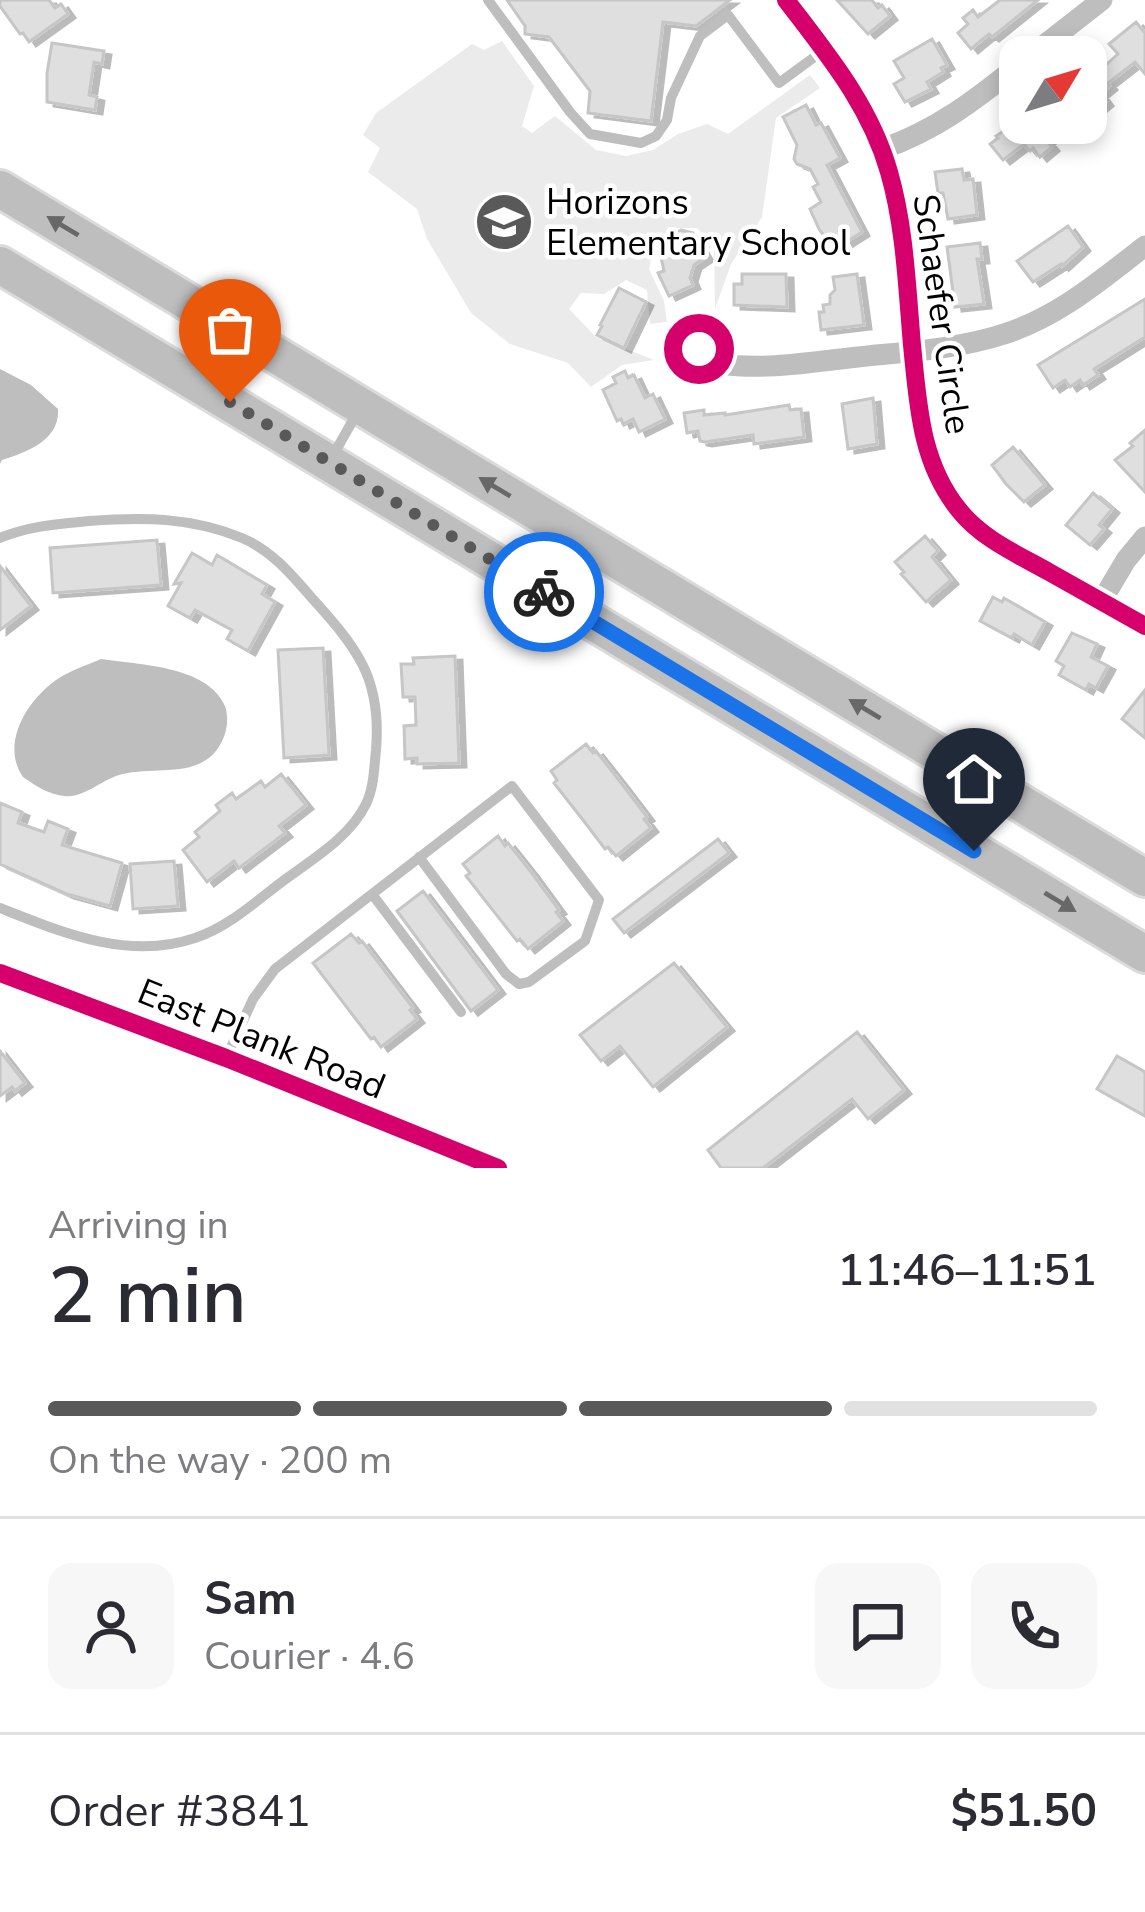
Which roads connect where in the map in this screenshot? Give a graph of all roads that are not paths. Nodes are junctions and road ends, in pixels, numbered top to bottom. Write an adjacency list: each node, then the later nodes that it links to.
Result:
1 (488, 0): 5 (lane)
2 (786, 0): 5 (street, Schaefer Circle)
3 (1102, 0): 4 (street)
4 (1056, 36)
5 (824, 50): 7 (street, Schaefer Circle)
6 (999, 80): 7 (street)
7 (882, 149): 11 (street, Schaefer Circle)
8 (0, 189): 13 (highway, one-way to 8)
9 (1145, 246): 11 (street)
10 (0, 265): 14 (highway)
11 (913, 351): 12 (street); 17 (street, Schaefer Circle)
12 (720, 364)
13 (361, 406): 14 (lane); 20 (highway, one-way to 13)
14 (329, 462): 23 (highway, one-way to 23)
15 (1145, 537): 17 (street)
16 (0, 538): 22 (lane)
17 (1101, 602): 18 (street, Schaefer Circle)
18 (1145, 626)
19 (419, 857): 19 (lane); 21 (lane)
20 (1145, 878)
21 (372, 894): 25 (lane); 26 (lane)
22 (0, 908)
23 (1145, 954)
24 (0, 973): 26 (street, East Plank Road)
25 (461, 1012)
26 (226, 1058): 27 (street, East Plank Road)
27 (498, 1168)

